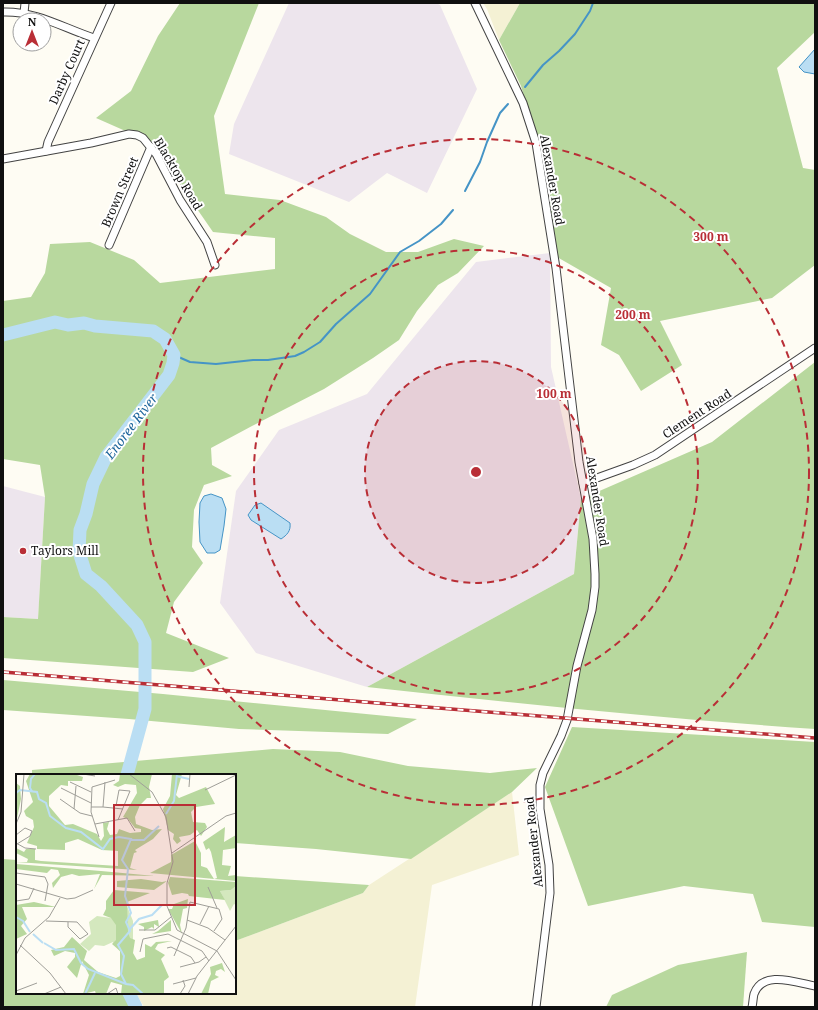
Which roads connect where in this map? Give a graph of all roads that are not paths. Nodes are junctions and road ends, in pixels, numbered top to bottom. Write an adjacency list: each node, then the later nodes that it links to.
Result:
1 (111, 3): 4 (street, Darby Court)
2 (475, 3): 11 (street, Alexander Road)
3 (52, 22): 4 (street)
4 (94, 38): 6 (street, Darby Court)
5 (151, 147): 6 (street, Blacktop Road); 8 (street, Brown Street); 9 (street, Blacktop Road)
6 (46, 151): 7 (street, Blacktop Road)
7 (3, 158)
8 (109, 245)
9 (215, 265)
10 (815, 348): 11 (street, Clement Road)
11 (583, 484): 13 (street, Alexander Road)
12 (815, 986): 14 (street)
13 (536, 1007)
14 (752, 1007)

